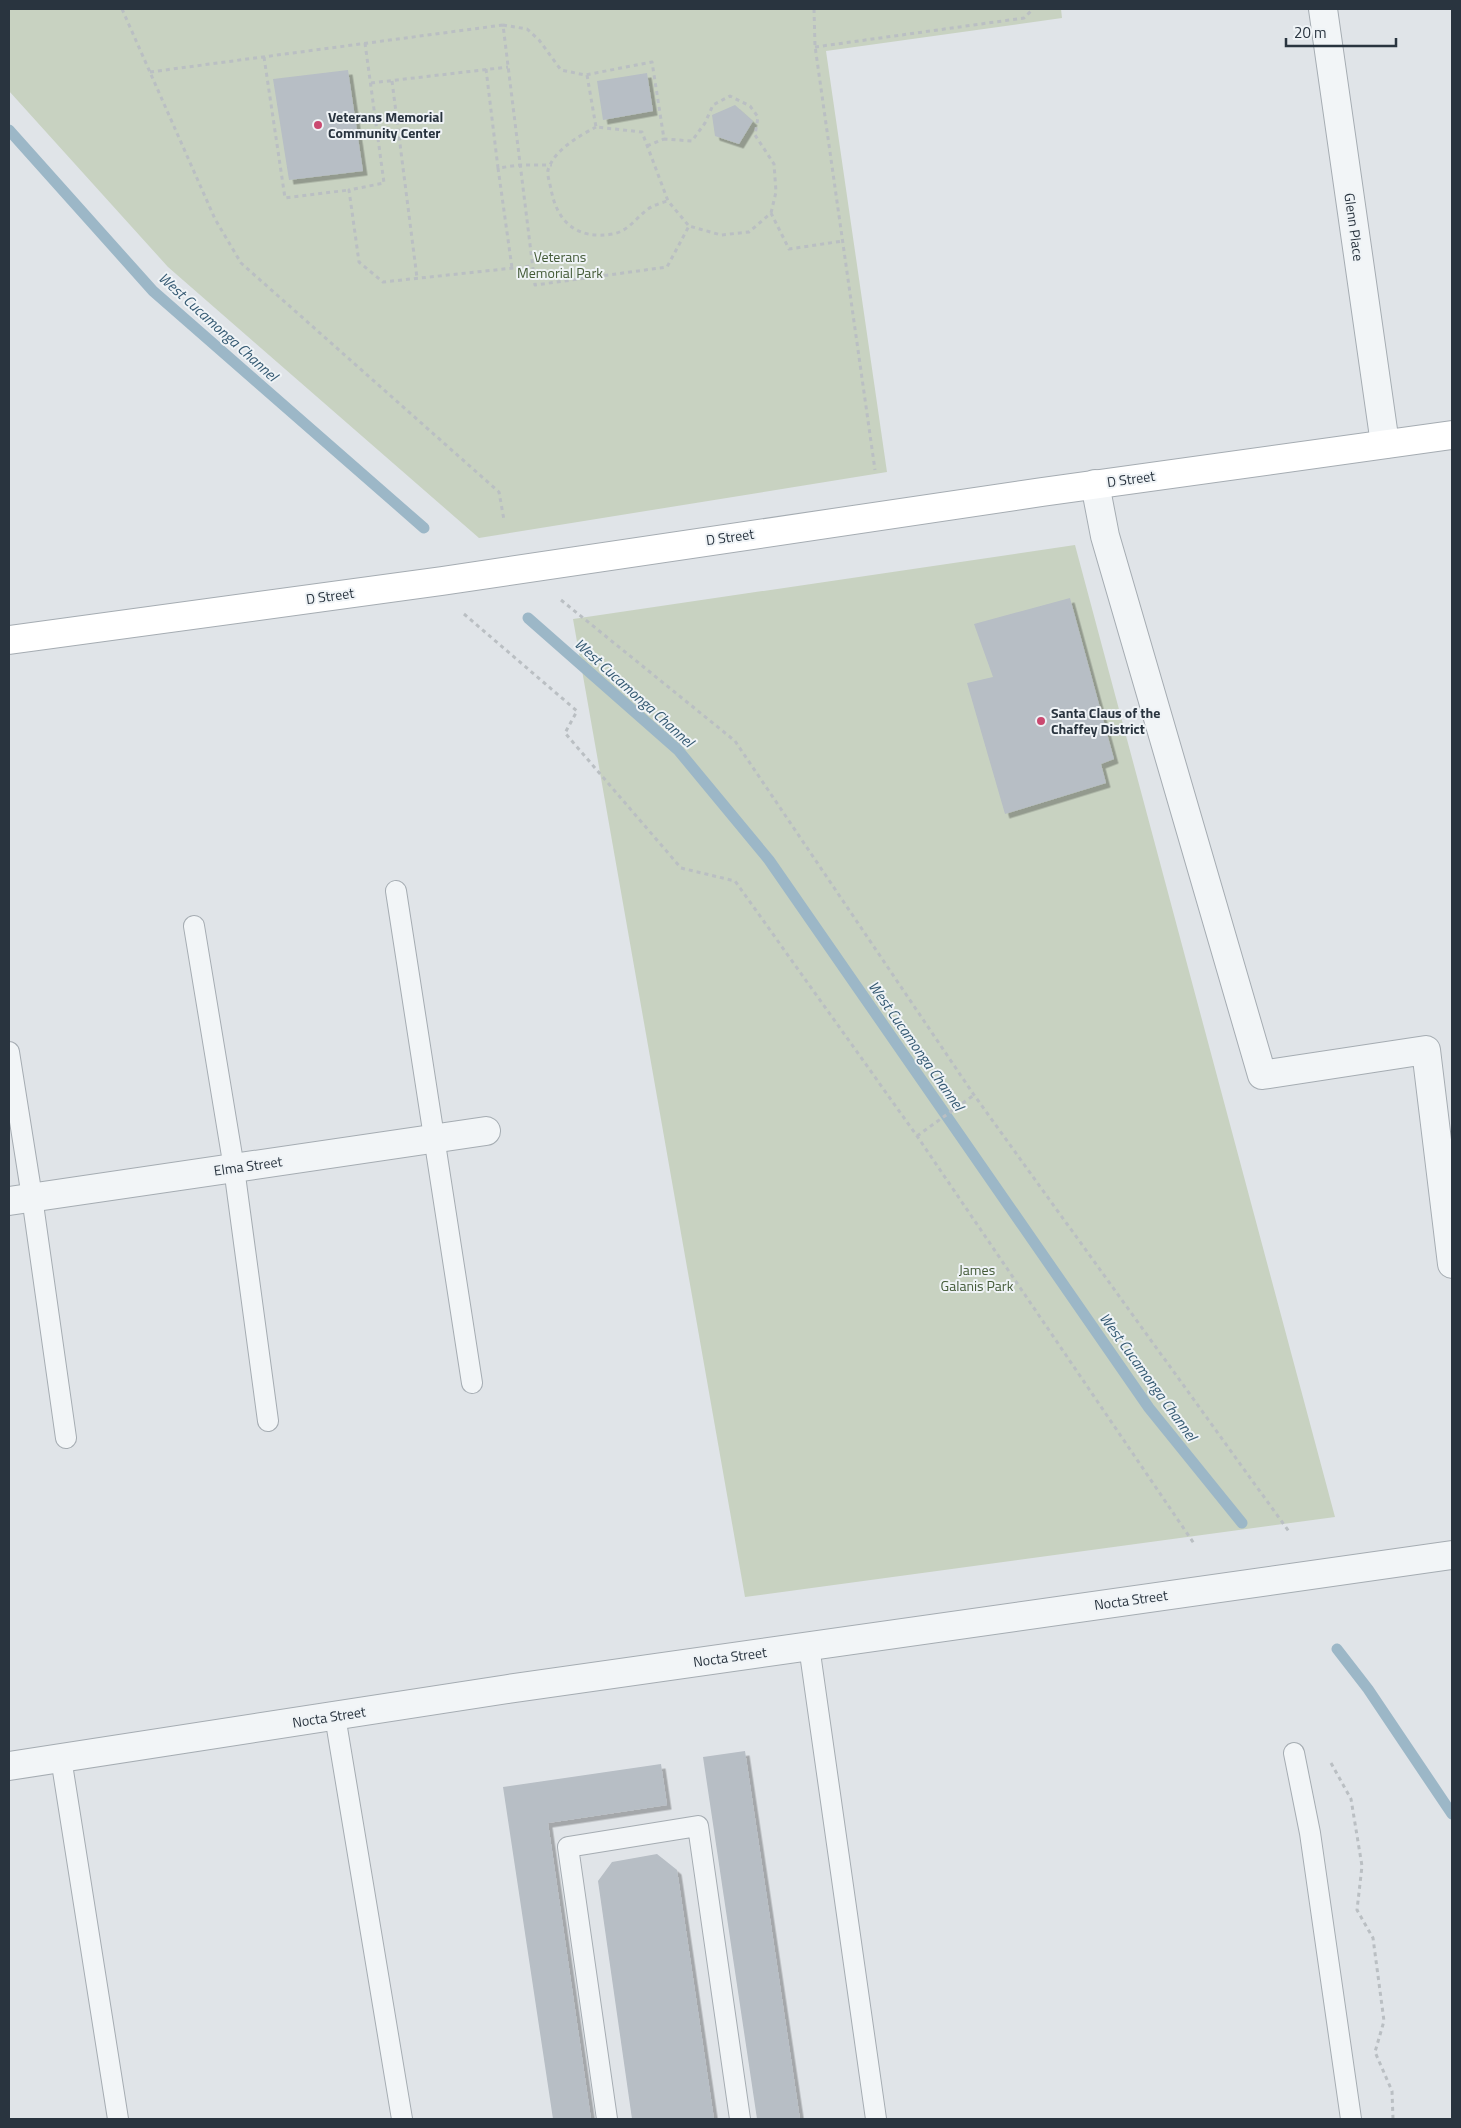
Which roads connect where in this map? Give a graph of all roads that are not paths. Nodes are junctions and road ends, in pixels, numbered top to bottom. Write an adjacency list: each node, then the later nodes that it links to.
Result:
1 (1323, 9): 3 (street, Glenn Place)
2 (1452, 435): 3 (street, D Street)
3 (1385, 444): 4 (street, D Street)
4 (1095, 484): 5 (street, D Street); 13 (street)
5 (9, 640)
6 (396, 891): 10 (lane)
7 (194, 926): 11 (lane)
8 (9, 1052): 12 (lane)
9 (486, 1131): 10 (street, Elma Street)
10 (434, 1138): 11 (street, Elma Street); 14 (lane)
11 (234, 1168): 12 (street, Elma Street); 15 (lane)
12 (20, 1199): 16 (lane)
13 (1452, 1264)
14 (472, 1383)
15 (268, 1421)
16 (66, 1438)
17 (1452, 1555): 18 (street, Nocta Street)
18 (809, 1646): 19 (street, Nocta Street); 27 (lane)
19 (335, 1716): 21 (street, Nocta Street); 24 (lane)
20 (1294, 1753): 28 (lane)
21 (61, 1758): 22 (street, Nocta Street); 23 (lane)
22 (9, 1761)
23 (118, 2119)
24 (402, 2119)
25 (607, 2119): 26 (lane)
26 (740, 2119)
27 (876, 2119)
28 (1351, 2119)

